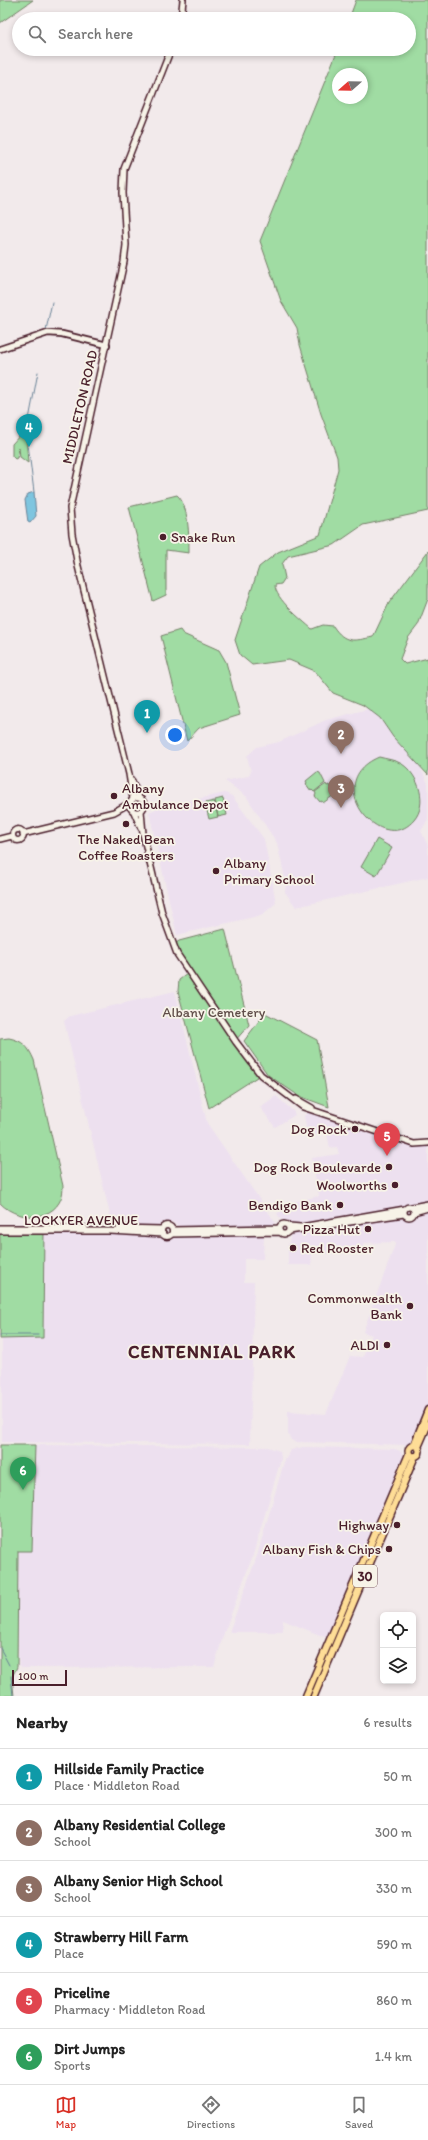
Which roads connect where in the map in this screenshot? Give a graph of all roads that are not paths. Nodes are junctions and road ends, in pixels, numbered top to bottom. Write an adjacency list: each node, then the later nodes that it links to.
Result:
1 (183, 0): 2 (main road)
2 (182, 12)
3 (168, 56): 4 (main road, MIDDLETON ROAD)
4 (107, 345): 5 (street); 6 (main road, MIDDLETON ROAD)
5 (0, 349)
6 (129, 774): 7 (main road, MIDDLETON ROAD); 8 (main road, MIDDLETON ROAD)
7 (139, 798): 8 (main road); 10 (main road, MIDDLETON ROAD)
8 (131, 801): 9 (main road, MIDDLETON ROAD); 11 (main road)
9 (133, 811): 10 (main road); 11 (main road); 12 (main road)
10 (141, 811): 12 (main road)
11 (114, 812): 13 (main road)
12 (143, 834): 14 (main road)
13 (0, 839)
14 (428, 1143)
15 (428, 1204): 17 (main road)
16 (428, 1208): 17 (main road)
17 (413, 1210): 18 (main road); 18 (main road)
18 (405, 1211): 20 (main road)
19 (0, 1228): 23 (main road, LOCKYER AVENUE)
20 (289, 1229): 21 (main road); 21 (main road)
21 (280, 1230): 24 (main road)
22 (0, 1231): 23 (main road, LOCKYER AVENUE)
23 (162, 1232): 24 (main road); 24 (main road)
24 (172, 1232)
25 (428, 1410): 27 (highway, 30)
26 (428, 1424): 27 (highway, 30)
27 (416, 1446): 28 (highway, 30); 28 (highway, 30)
28 (412, 1455): 29 (highway, 30)
29 (396, 1493): 30 (highway, 30); 31 (highway, 30)
30 (306, 1696)
31 (314, 1696)

